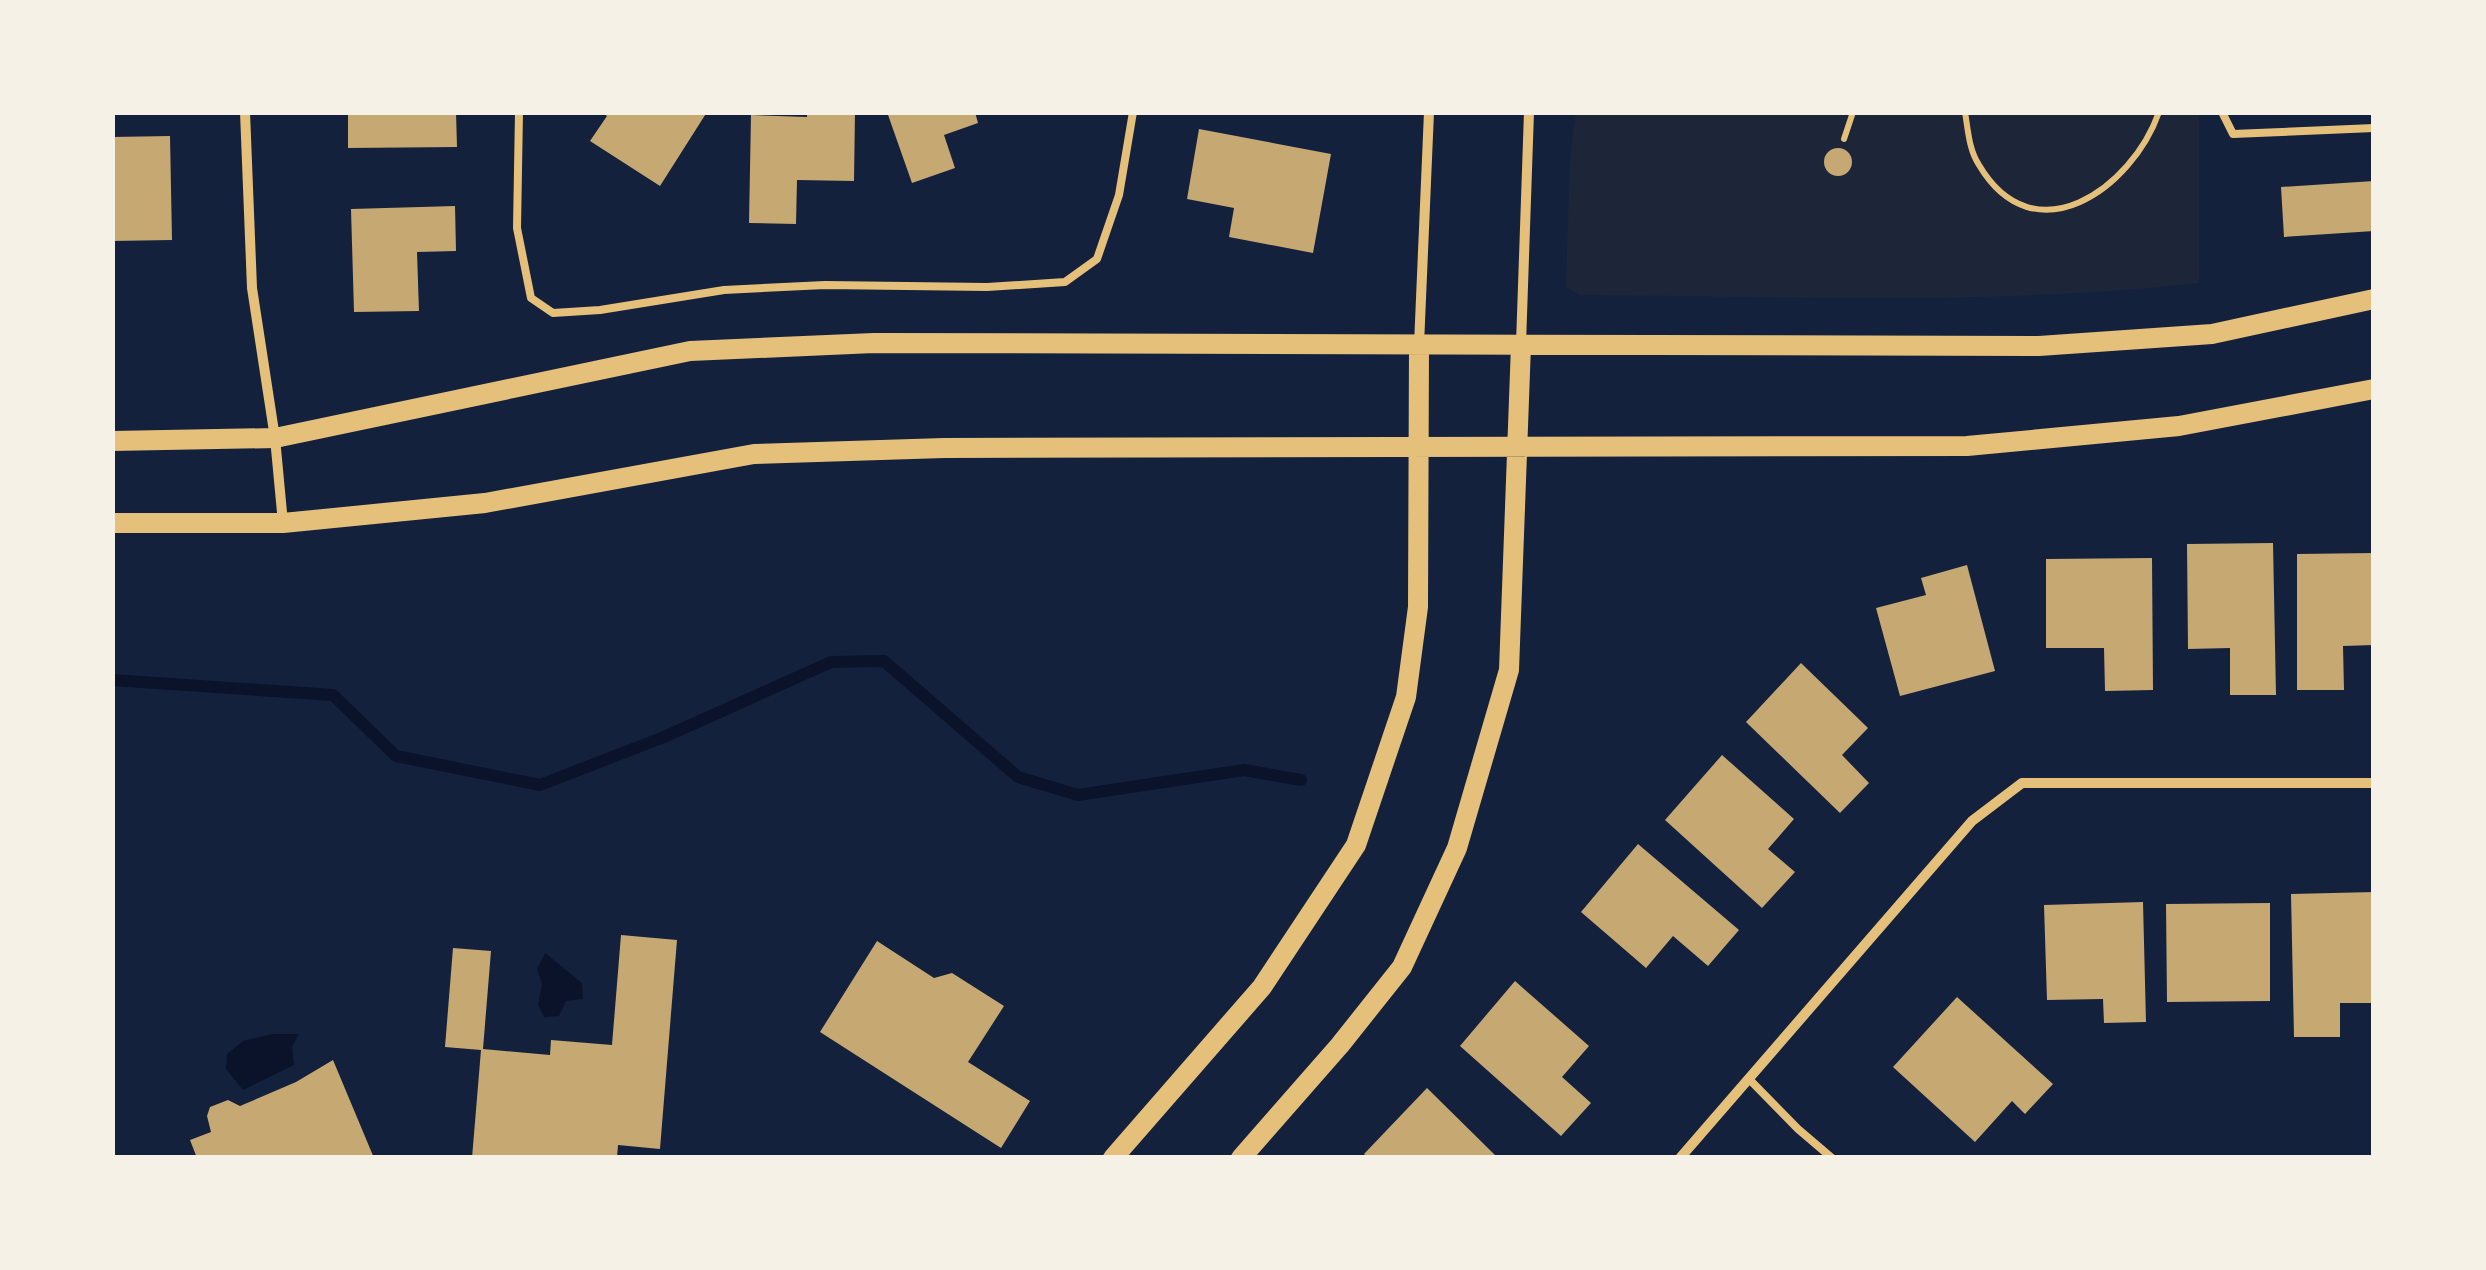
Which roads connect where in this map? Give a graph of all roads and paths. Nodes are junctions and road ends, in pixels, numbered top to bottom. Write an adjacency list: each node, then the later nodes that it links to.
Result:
1 (245, 112): 16 (street)
2 (519, 112): 3 (lane)
3 (1132, 112)
4 (1429, 112): 13 (street)
5 (1529, 112): 14 (street)
6 (1853, 112): 11 (path)
7 (1965, 112): 8 (path)
8 (2159, 112)
9 (2222, 112): 10 (lane)
10 (2374, 128)
11 (1844, 140)
12 (2374, 298): 14 (main road)
13 (1418, 345): 14 (main road); 16 (main road); 18 (main road)
14 (1521, 345): 19 (main road)
15 (2374, 389): 19 (main road)
16 (275, 438): 17 (main road); 21 (street)
17 (112, 442)
18 (1419, 447): 19 (main road); 21 (main road); 24 (main road)
19 (1518, 447): 25 (main road)
20 (112, 522): 21 (main road)
21 (283, 523)
22 (2374, 783): 23 (street)
23 (1749, 1079): 26 (street); 27 (lane)
24 (1113, 1158)
25 (1242, 1158)
26 (1680, 1158)
27 (1832, 1158)

